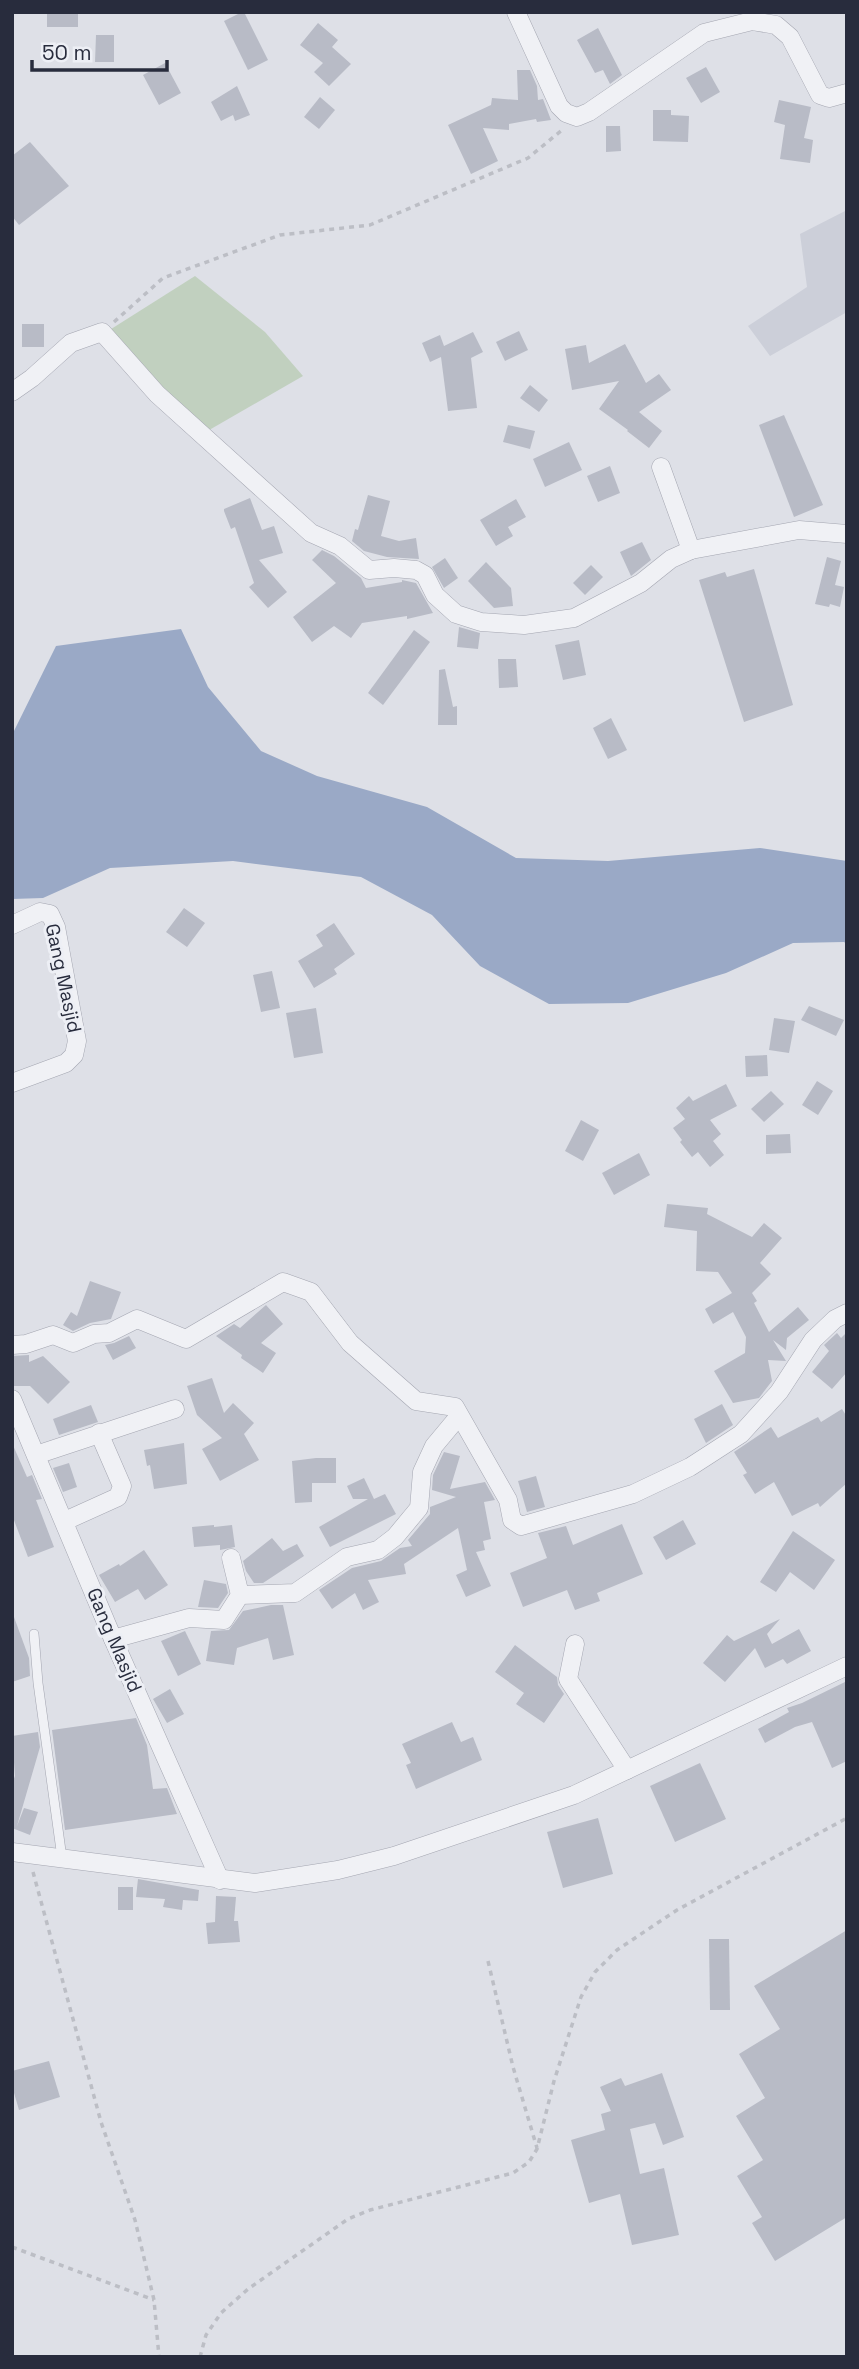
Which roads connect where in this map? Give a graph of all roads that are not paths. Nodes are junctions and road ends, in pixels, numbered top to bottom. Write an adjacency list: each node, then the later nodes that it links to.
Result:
1 (516, 12): 2 (street)
2 (847, 93)
3 (12, 392): 6 (street)
4 (661, 467): 6 (street)
5 (847, 534): 6 (street)
6 (691, 550)
7 (12, 925): 8 (street, Gang Masjid)
8 (12, 1083)
9 (847, 1313): 13 (street)
10 (12, 1345): 13 (street)
11 (12, 1399): 15 (street, Gang Masjid)
12 (176, 1409): 14 (street)
13 (460, 1416): 18 (street)
14 (99, 1433): 15 (street); 16 (street)
15 (36, 1455): 16 (street, Gang Masjid)
16 (65, 1521): 20 (street, Gang Masjid)
17 (231, 1558): 18 (street)
18 (240, 1595): 20 (street)
19 (34, 1634): 25 (lane)
20 (113, 1639): 26 (street, Gang Masjid)
21 (575, 1644): 23 (street)
22 (847, 1666): 23 (street)
23 (627, 1770): 26 (street)
24 (20, 1853): 25 (street)
25 (62, 1858): 26 (street)
26 (220, 1880)

